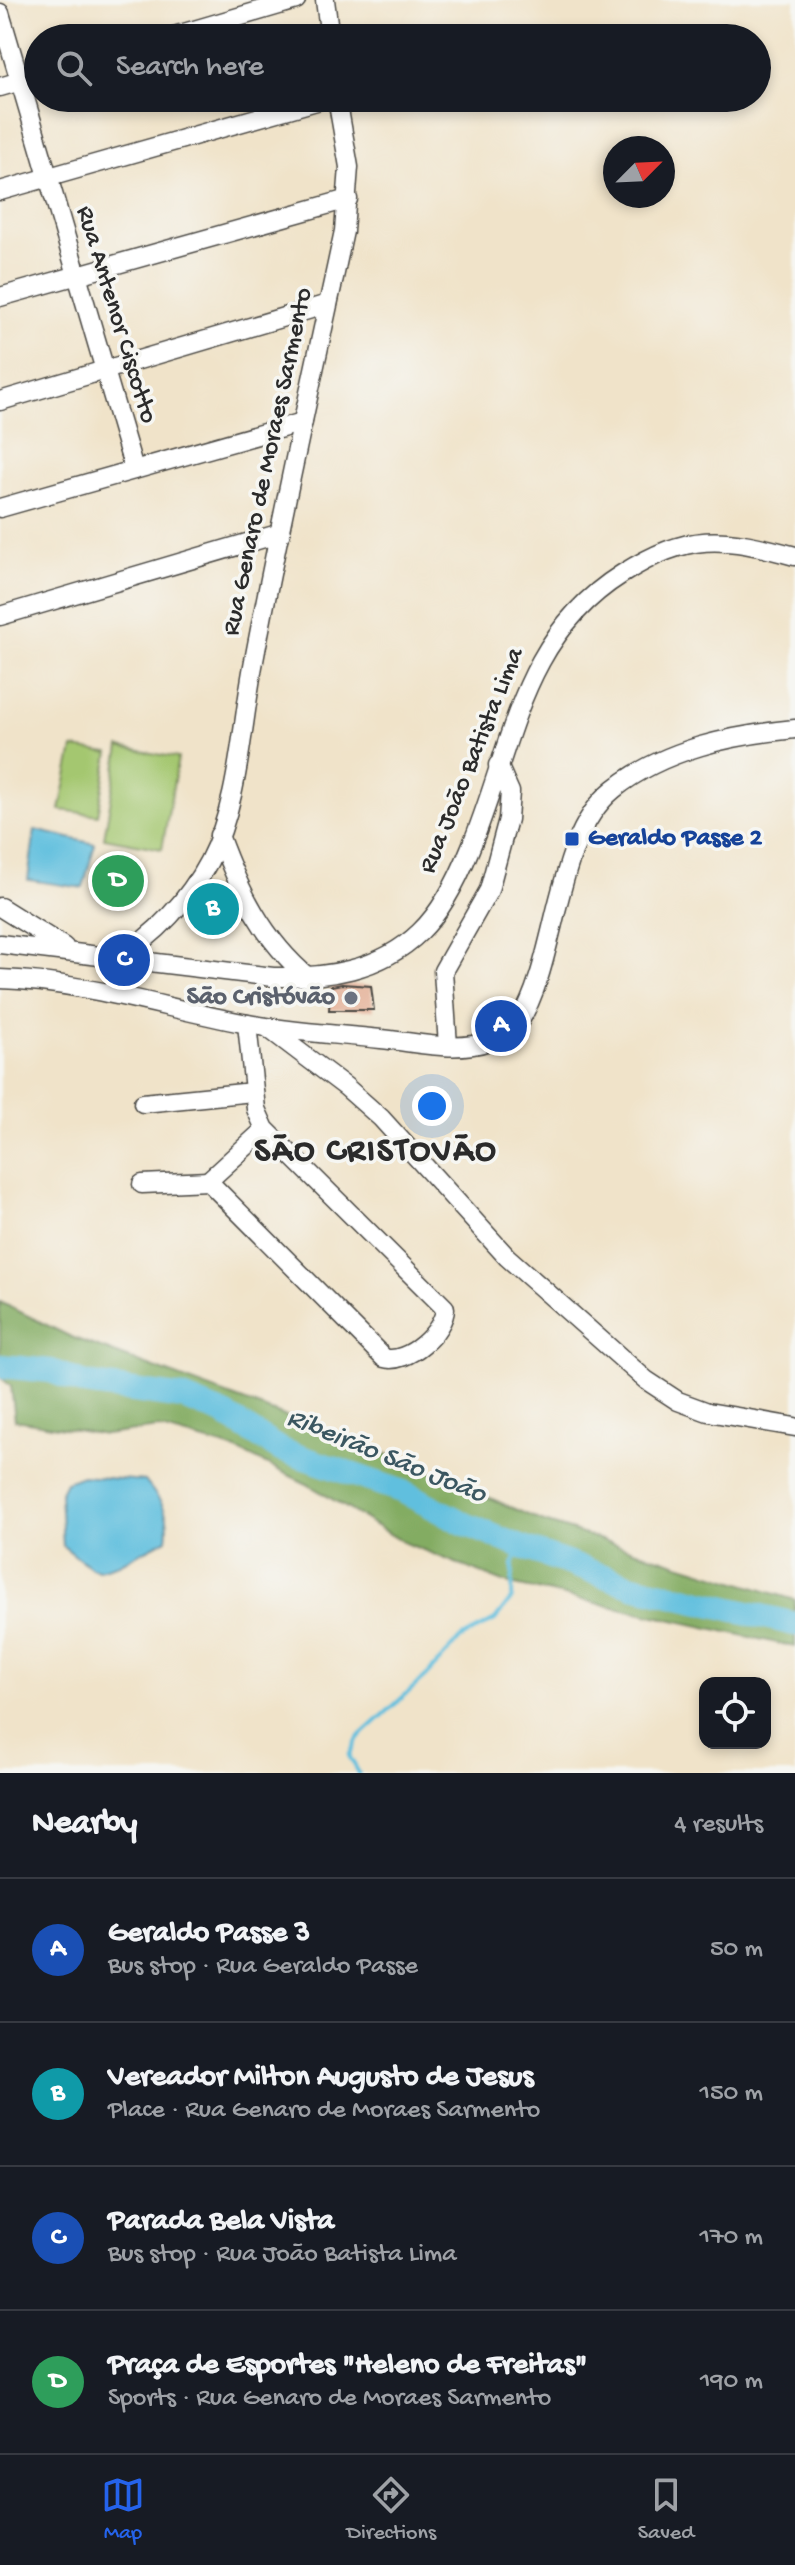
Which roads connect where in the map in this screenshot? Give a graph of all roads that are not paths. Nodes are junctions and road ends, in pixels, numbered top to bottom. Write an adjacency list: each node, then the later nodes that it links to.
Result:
1 (296, 0): 4 (street)
2 (325, 0): 5 (street)
3 (0, 13): 6 (street, Rua Antenor Ciscotto)
4 (215, 24)
5 (328, 24)
6 (24, 67)
7 (24, 80): 8 (street)
8 (0, 87)
9 (35, 112): 12 (street, Rua Antenor Ciscotto)
10 (277, 112): 12 (street)
11 (339, 112): 14 (street, Rua Genaro de Moraes Sarmento)
12 (47, 177): 13 (street); 15 (street, Rua Antenor Ciscotto)
13 (0, 191)
14 (348, 199): 15 (street); 17 (street, Rua Genaro de Moraes Sarmento)
15 (76, 275): 16 (street); 18 (street, Rua Antenor Ciscotto)
16 (0, 297)
17 (328, 304): 18 (street); 20 (street, Rua Genaro de Moraes Sarmento)
18 (105, 371): 19 (street); 21 (street, Rua Antenor Ciscotto)
19 (0, 401)
20 (303, 422): 21 (street); 23 (street, Rua Genaro de Moraes Sarmento)
21 (134, 469): 22 (street)
22 (0, 508)
23 (281, 533): 25 (street); 28 (street, Rua Genaro de Moraes Sarmento)
24 (795, 556): 27 (street, Rua João Batista Lima)
25 (0, 616)
26 (795, 729): 37 (street)
27 (498, 765): 34 (street, Rua João Batista Lima); 37 (street)
28 (219, 835): 33 (street, Rua Genaro de Moraes Sarmento); 34 (street)
29 (0, 907): 32 (street)
30 (0, 944): 31 (street, Rua João Batista Lima)
31 (21, 945): 32 (street, Rua João Batista Lima); 35 (street)
32 (70, 950): 33 (street, Rua João Batista Lima)
33 (118, 957): 34 (street, Rua João Batista Lima)
34 (309, 978)
35 (8, 979): 36 (street)
36 (256, 1025): 37 (street); 38 (street); 43 (street)
37 (448, 1046)
38 (253, 1092): 39 (street); 40 (street)
39 (143, 1103)
40 (265, 1129): 41 (street); 41 (street)
41 (208, 1181): 42 (street)
42 (142, 1184)
43 (795, 1427)

